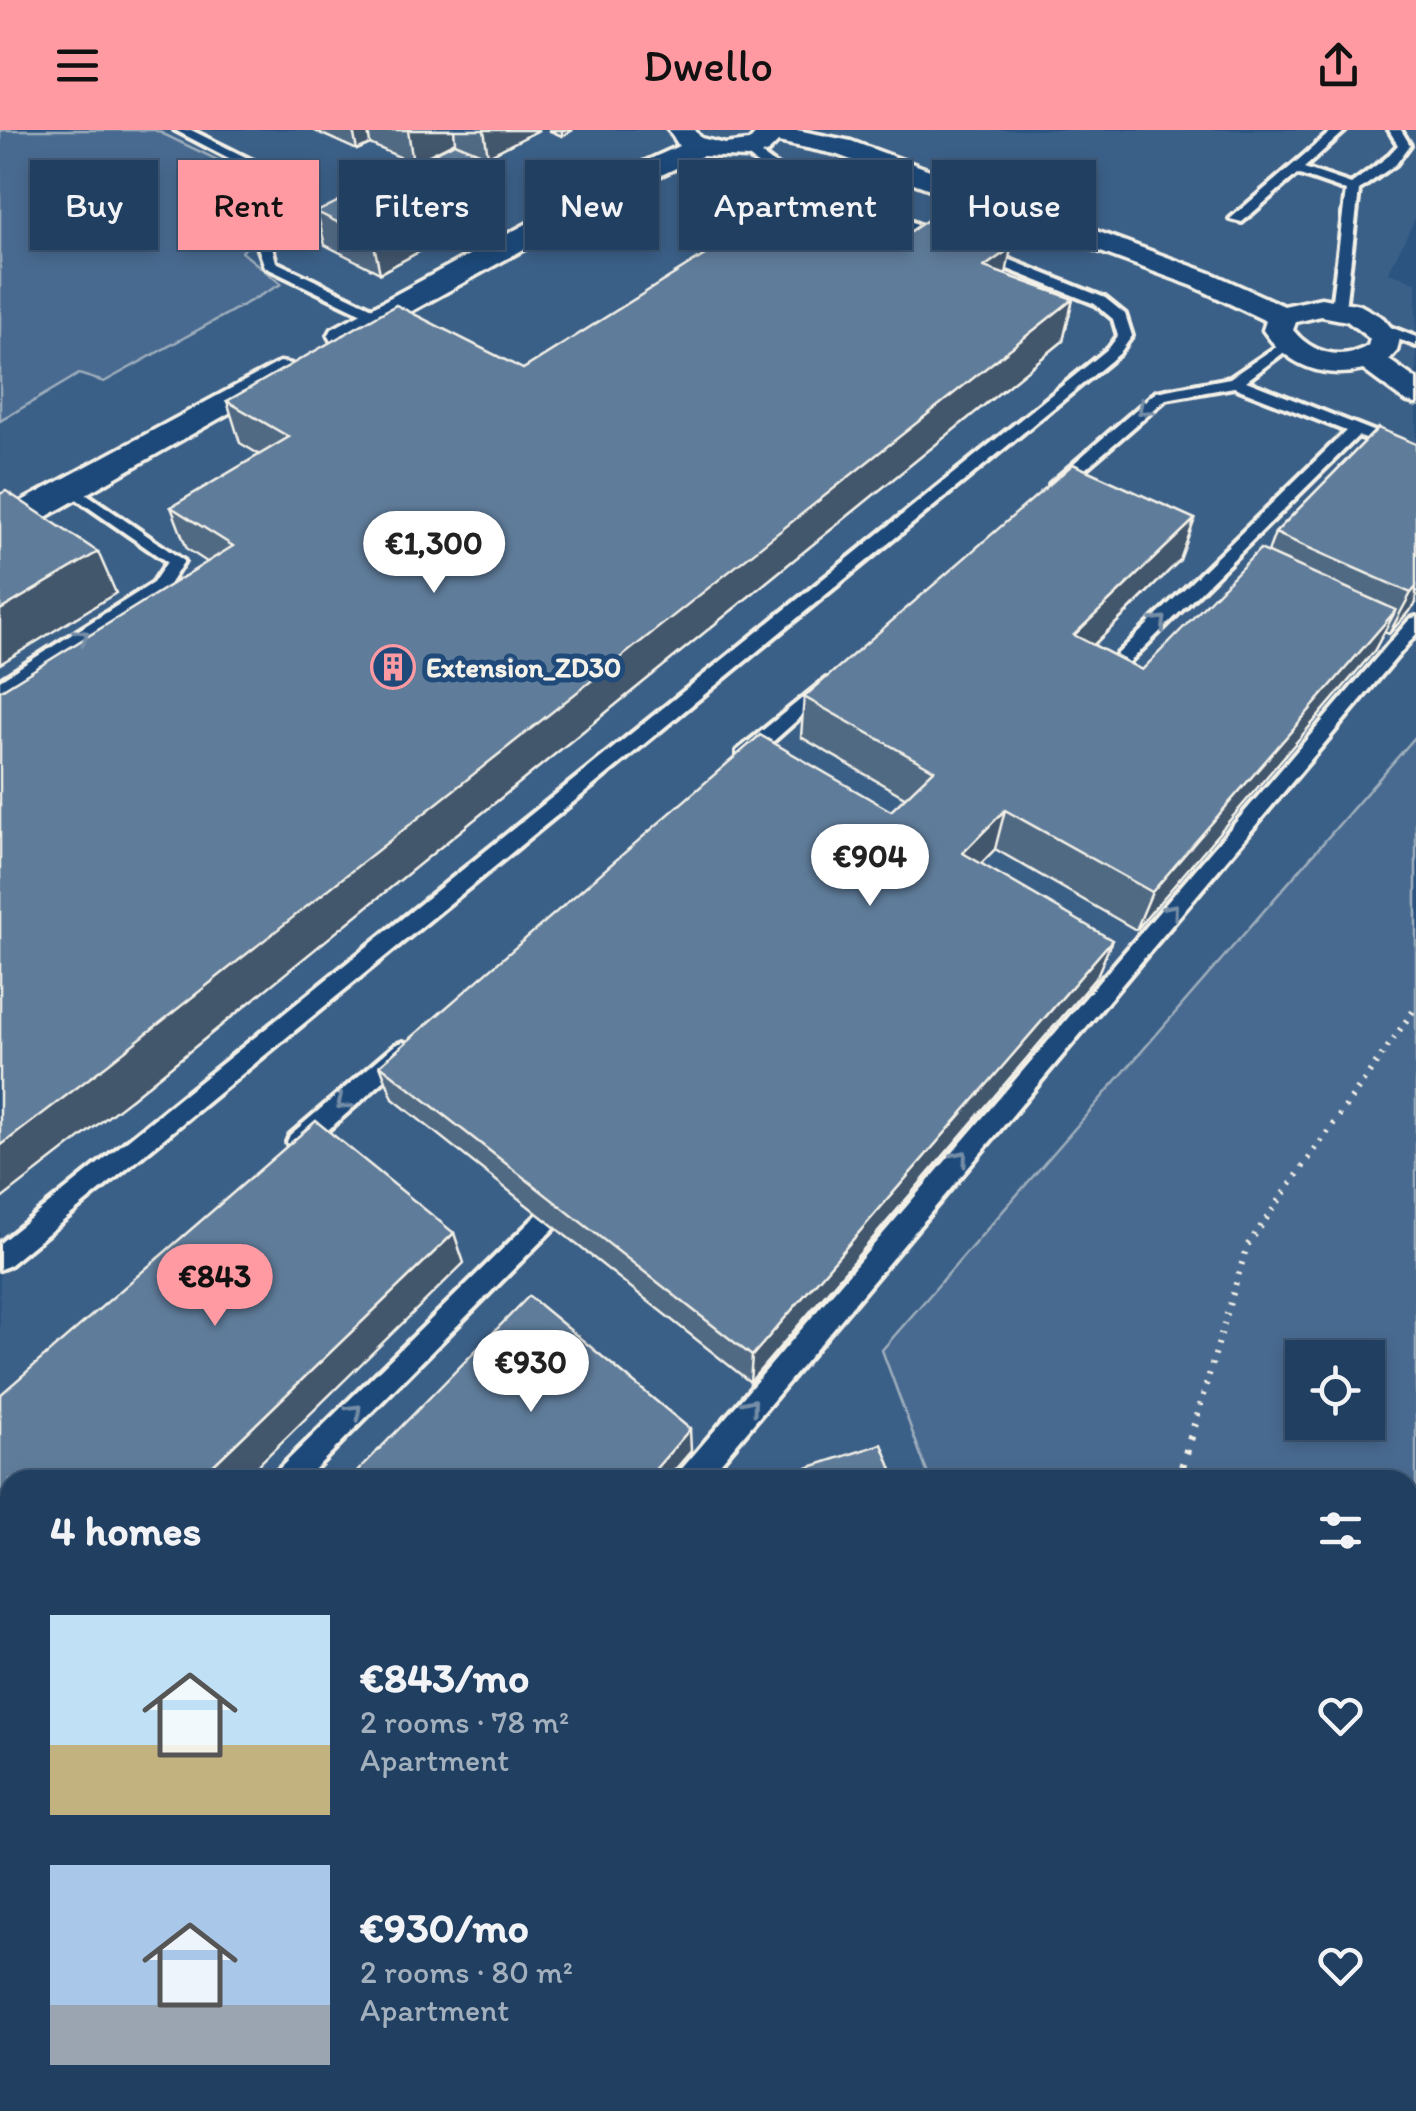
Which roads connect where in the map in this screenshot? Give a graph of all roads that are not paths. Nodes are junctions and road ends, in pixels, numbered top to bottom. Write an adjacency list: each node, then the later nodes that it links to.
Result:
1 (181, 130): 11 (lane)
2 (1340, 130): 7 (lane)
3 (1395, 130): 8 (lane)
4 (772, 131): 6 (street); 13 (street)
5 (691, 138): 6 (street); 11 (street)
6 (748, 150): 31 (lane)
7 (1296, 170): 8 (lane); 9 (lane)
8 (1353, 188): 10 (lane)
9 (1237, 219)
10 (1338, 308): 12 (street); 13 (street)
11 (378, 316): 20 (street)
12 (1376, 326): 14 (lane); 15 (street)
13 (1284, 331): 15 (street); 16 (lane)
14 (1416, 342)
15 (1370, 360): 17 (street)
16 (1235, 382): 18 (lane); 21 (lane, one-way to 21)
17 (1416, 394)
18 (1356, 430): 19 (lane); 26 (lane, one-way to 18)
19 (1416, 454)
20 (71, 488): 22 (street); 25 (lane, one-way to 20)
21 (1046, 494)
22 (0, 528)
23 (1416, 624): 33 (lane, one-way to 23)
24 (838, 674): 27 (lane)
25 (0, 688)
26 (1090, 691)
27 (734, 764)
28 (422, 1035): 29 (lane, one-way to 29)
29 (287, 1151)
30 (547, 1220): 32 (lane, one-way to 30)
31 (0, 1258)
32 (296, 1470)
33 (697, 1470)

